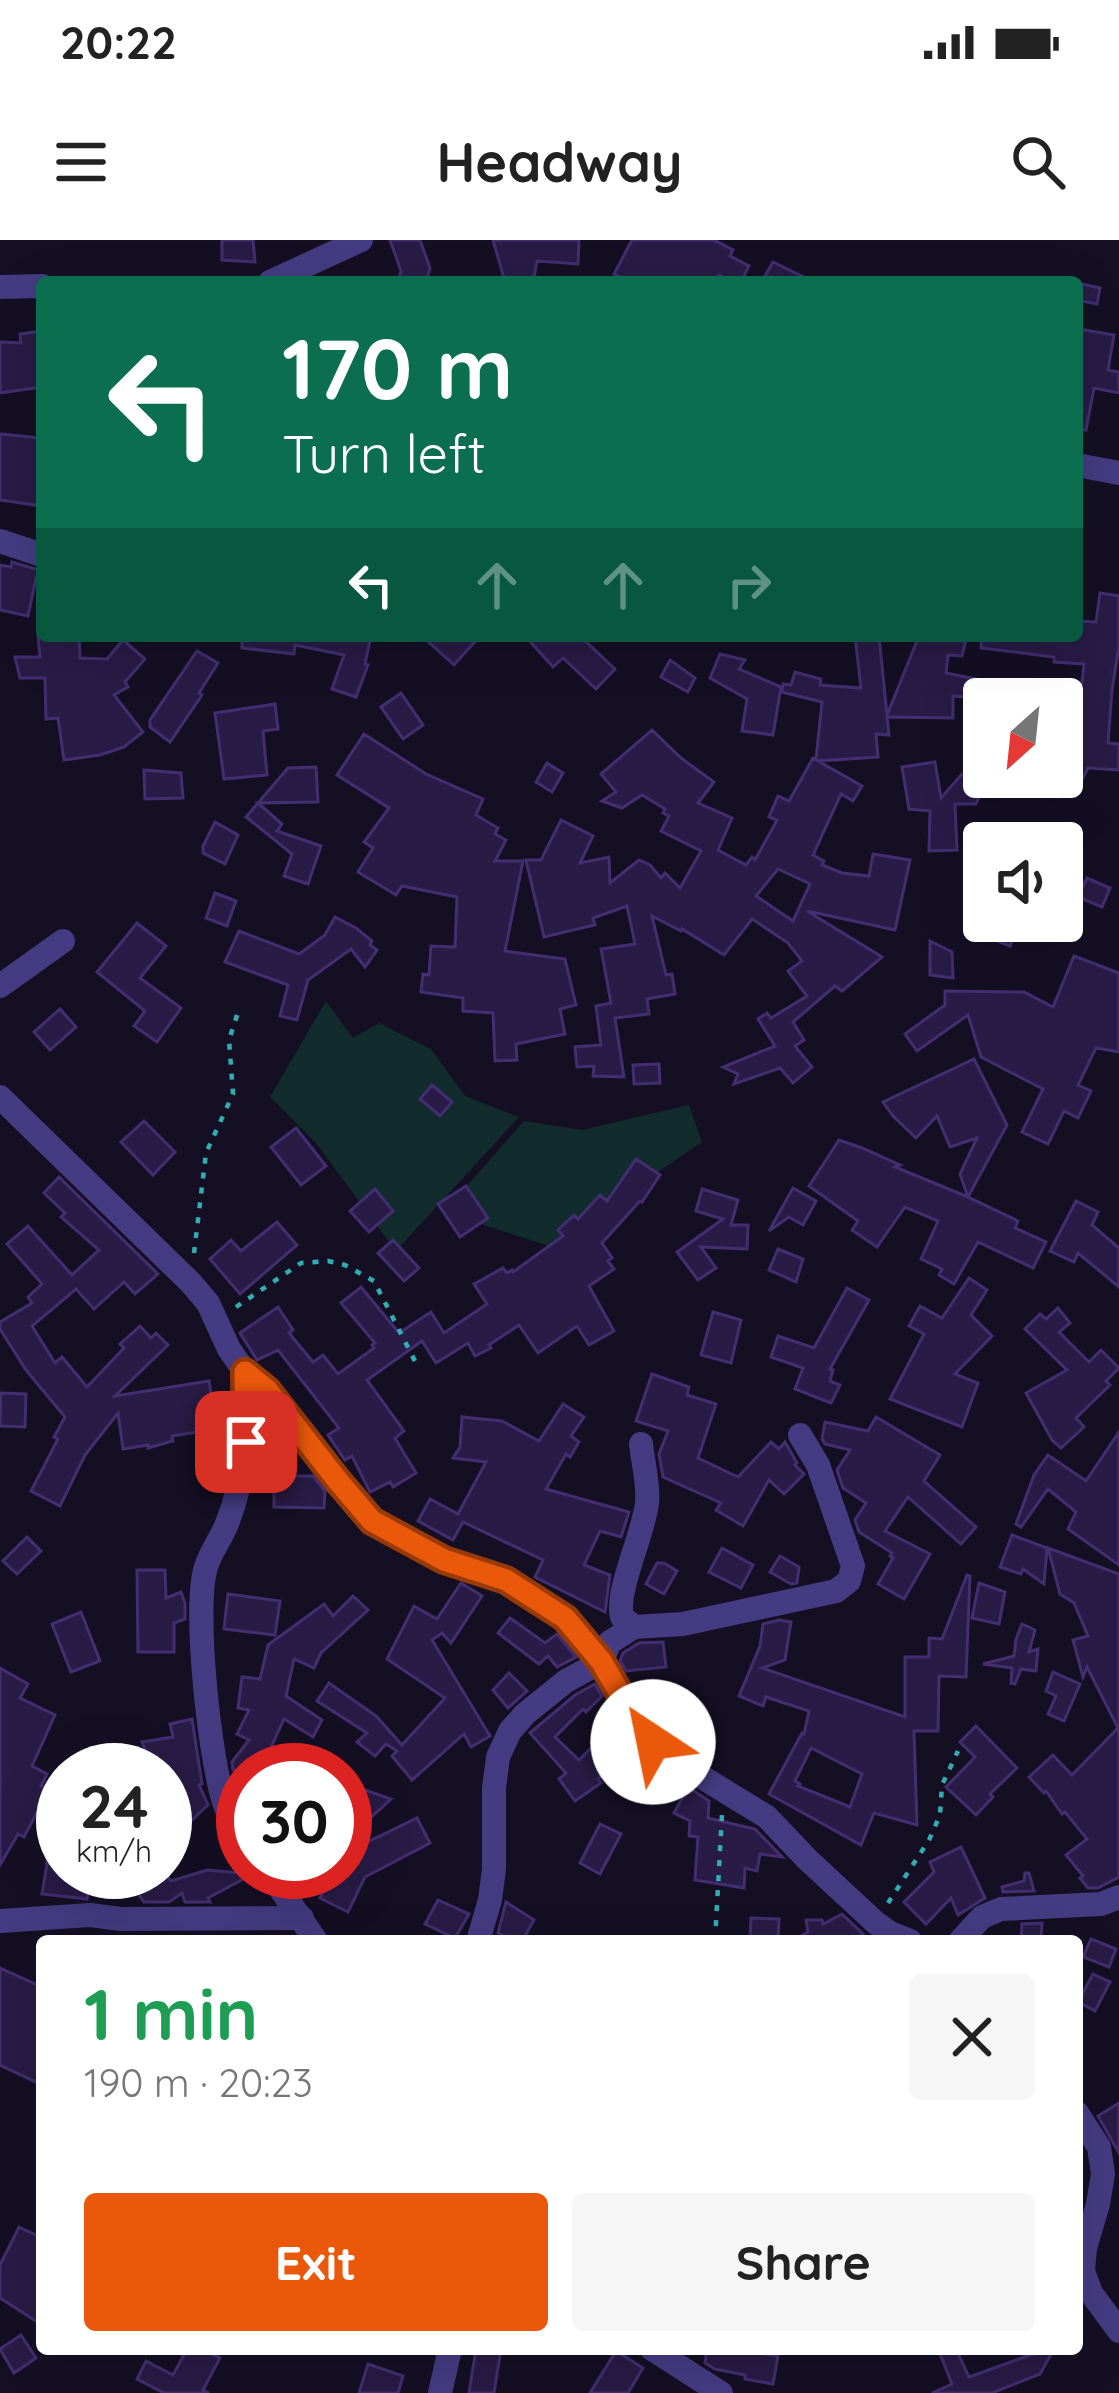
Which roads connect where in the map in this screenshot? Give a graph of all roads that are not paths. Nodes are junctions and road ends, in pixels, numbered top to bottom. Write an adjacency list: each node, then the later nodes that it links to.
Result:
1 (361, 240): 2 (street)
2 (283, 276)
3 (36, 286): 4 (street)
4 (0, 287)
5 (1083, 466): 6 (street)
6 (1119, 473)
7 (0, 541): 8 (street)
8 (36, 553)
9 (63, 941): 10 (street)
10 (0, 986)
11 (0, 1097): 12 (street)
12 (245, 1372): 16 (street); 17 (street)
13 (800, 1435): 15 (street)
14 (641, 1444): 15 (street)
15 (634, 1627): 16 (street)
16 (601, 1661): 23 (street); 24 (street)
17 (216, 1760)
18 (1119, 1898): 25 (street)
19 (288, 1899): 20 (street)
20 (302, 1918): 21 (street); 22 (street)
21 (0, 1922)
22 (312, 1935)
23 (480, 1935)
24 (893, 1935)
25 (966, 1935)
26 (1083, 2122): 28 (street)
27 (1119, 2208): 28 (street)
28 (1090, 2231): 29 (street)
29 (1119, 2331)
30 (449, 2355): 32 (street)
31 (661, 2355): 33 (street)
32 (440, 2393)
33 (721, 2393)

